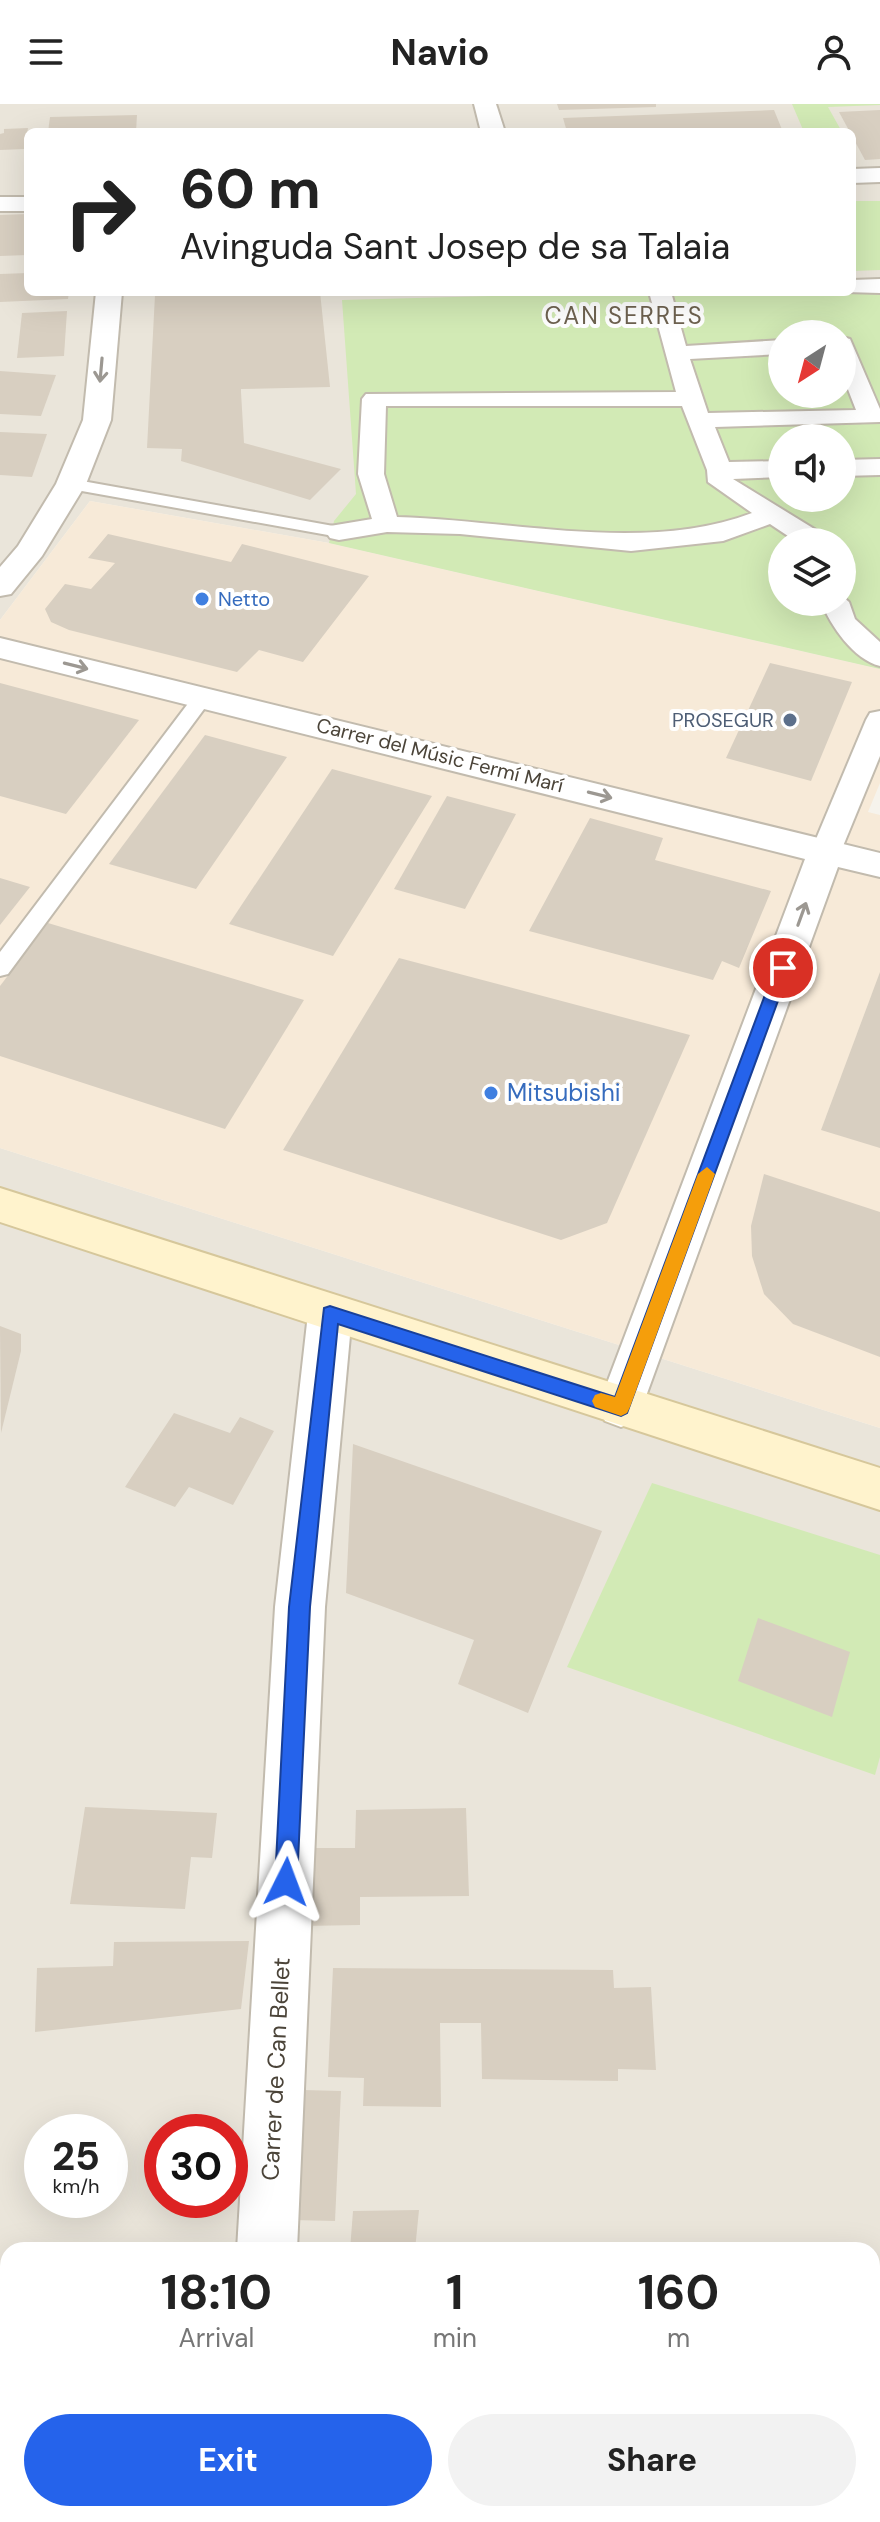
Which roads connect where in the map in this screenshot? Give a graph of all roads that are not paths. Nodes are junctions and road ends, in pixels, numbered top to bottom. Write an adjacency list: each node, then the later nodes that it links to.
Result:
1 (485, 104): 2 (street)
2 (492, 128)
3 (880, 175): 4 (street)
4 (856, 176)
5 (0, 204): 6 (street)
6 (24, 204)
7 (880, 286): 8 (street)
8 (856, 287)
9 (109, 296): 19 (street, one-way to 19)
10 (661, 296): 12 (street)
11 (768, 348): 12 (street)
12 (677, 353): 14 (street)
13 (856, 379): 14 (street)
14 (696, 410): 18 (street); 21 (street)
15 (880, 467): 16 (street)
16 (856, 468)
17 (768, 469): 18 (street)
18 (720, 470): 20 (street)
19 (71, 484): 23 (lane); 24 (street)
20 (772, 514): 21 (street); 22 (street)
21 (387, 524): 23 (street)
22 (794, 528)
23 (339, 532)
24 (0, 587)
25 (841, 616): 27 (street)
26 (0, 648): 28 (street, Carrer del Músic Fermí Marí, one-way to 28)
27 (880, 657)
28 (203, 697): 30 (street, Carrer del Músic Fermí Marí, one-way to 30); 32 (lane)
29 (880, 720): 30 (street)
30 (826, 851): 31 (street, Carrer del Músic Fermí Marí); 35 (street, one-way to 30)
31 (880, 865)
32 (0, 968)
33 (0, 1205): 34 (main road)
34 (330, 1314): 35 (main road); 37 (street, Carrer de Can Bellet)
35 (621, 1407): 36 (main road)
36 (880, 1489)
37 (267, 2242)

